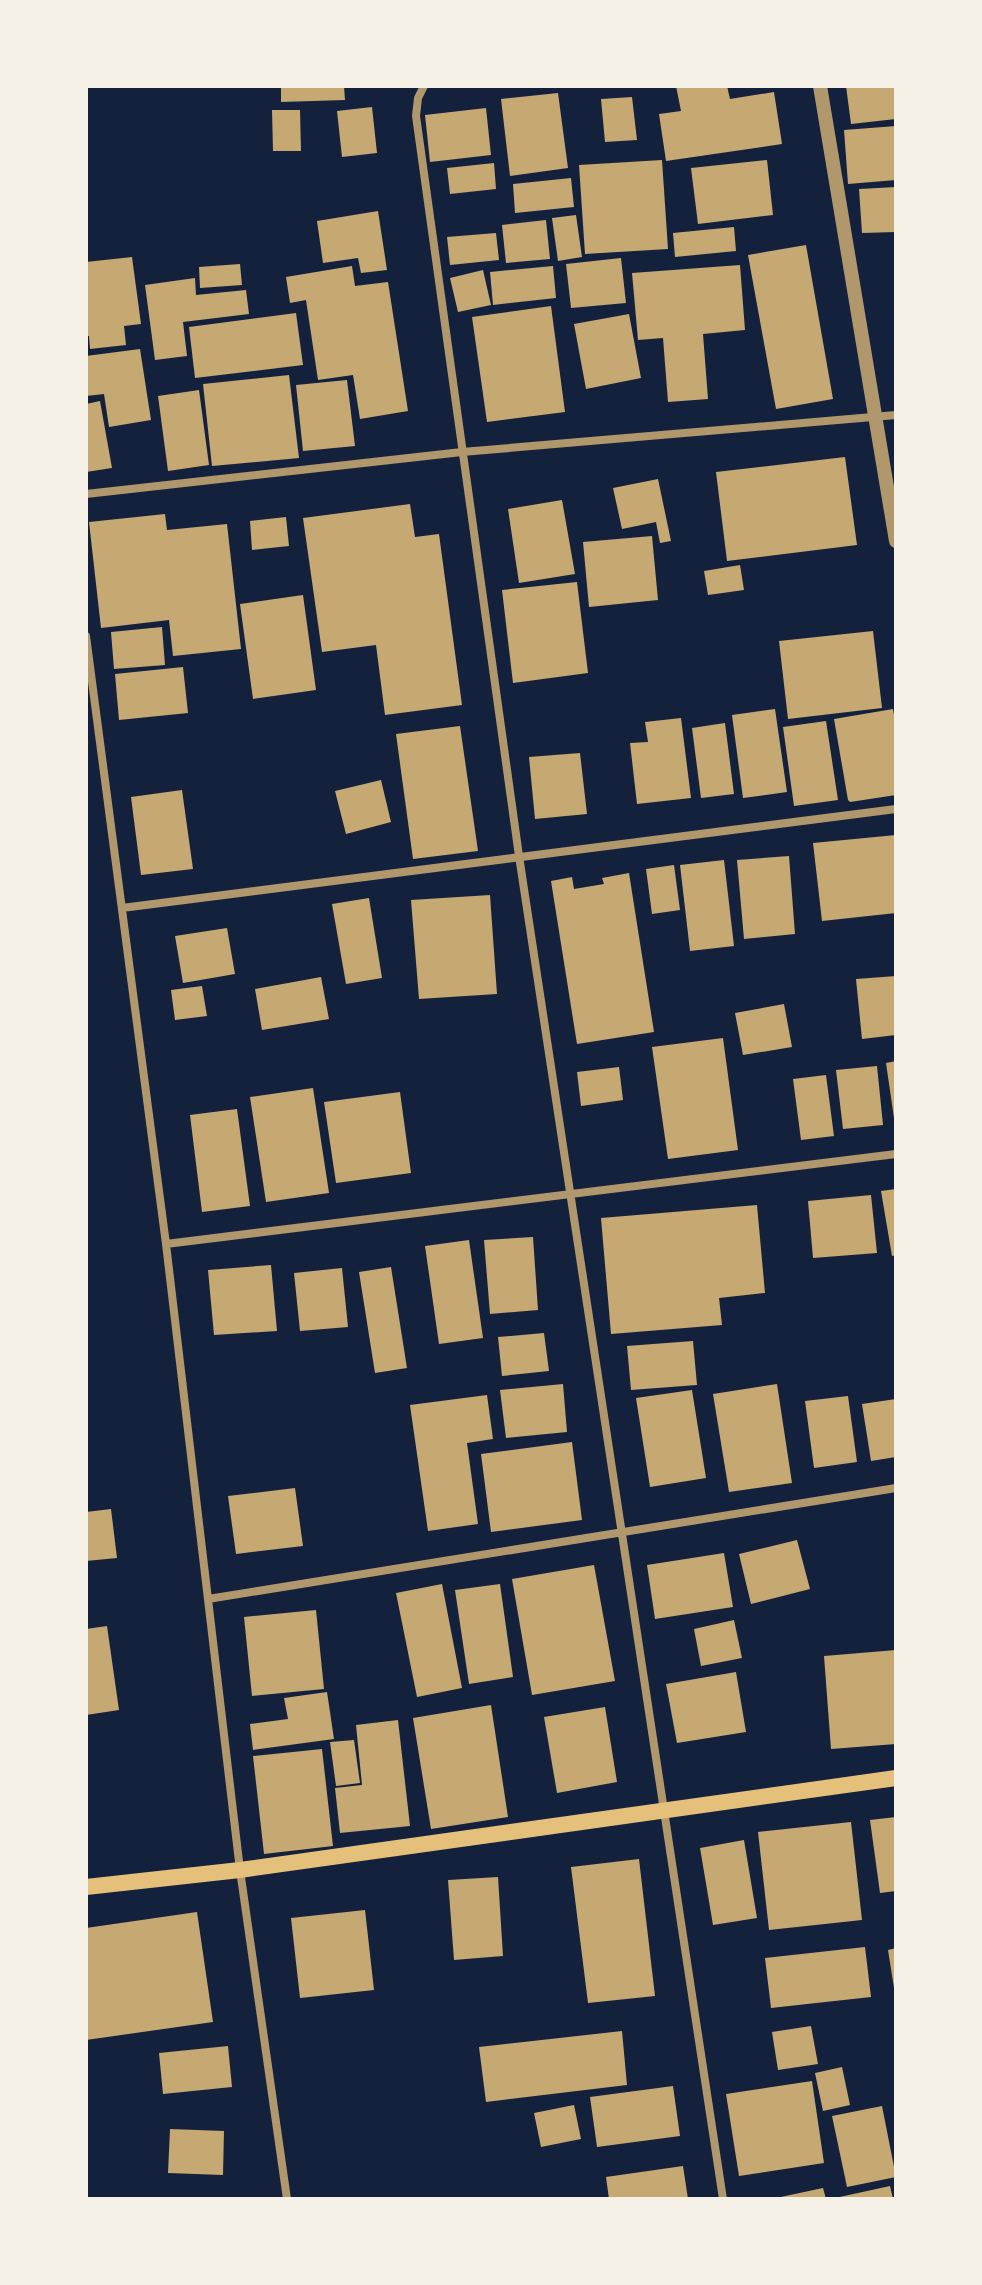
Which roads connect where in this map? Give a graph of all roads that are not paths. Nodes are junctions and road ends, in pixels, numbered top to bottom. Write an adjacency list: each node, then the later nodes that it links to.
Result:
1 (424, 86): 5 (street)
2 (820, 86): 4 (street)
3 (896, 415): 4 (street)
4 (876, 417): 5 (street); 7 (street)
5 (462, 452): 6 (street); 10 (street)
6 (86, 494)
7 (896, 541)
8 (86, 636): 11 (street)
9 (896, 809): 10 (street)
10 (519, 856): 11 (street); 13 (street)
11 (122, 908): 14 (street)
12 (896, 1154): 13 (street)
13 (569, 1194): 14 (street); 16 (street)
14 (166, 1244): 17 (street)
15 (896, 1488): 16 (street)
16 (622, 1534): 17 (street); 19 (street)
17 (208, 1599): 20 (street)
18 (896, 1778): 19 (main road)
19 (664, 1809): 20 (main road); 23 (street)
20 (240, 1870): 21 (main road); 22 (street)
21 (86, 1887)
22 (287, 2199)
23 (723, 2199)

